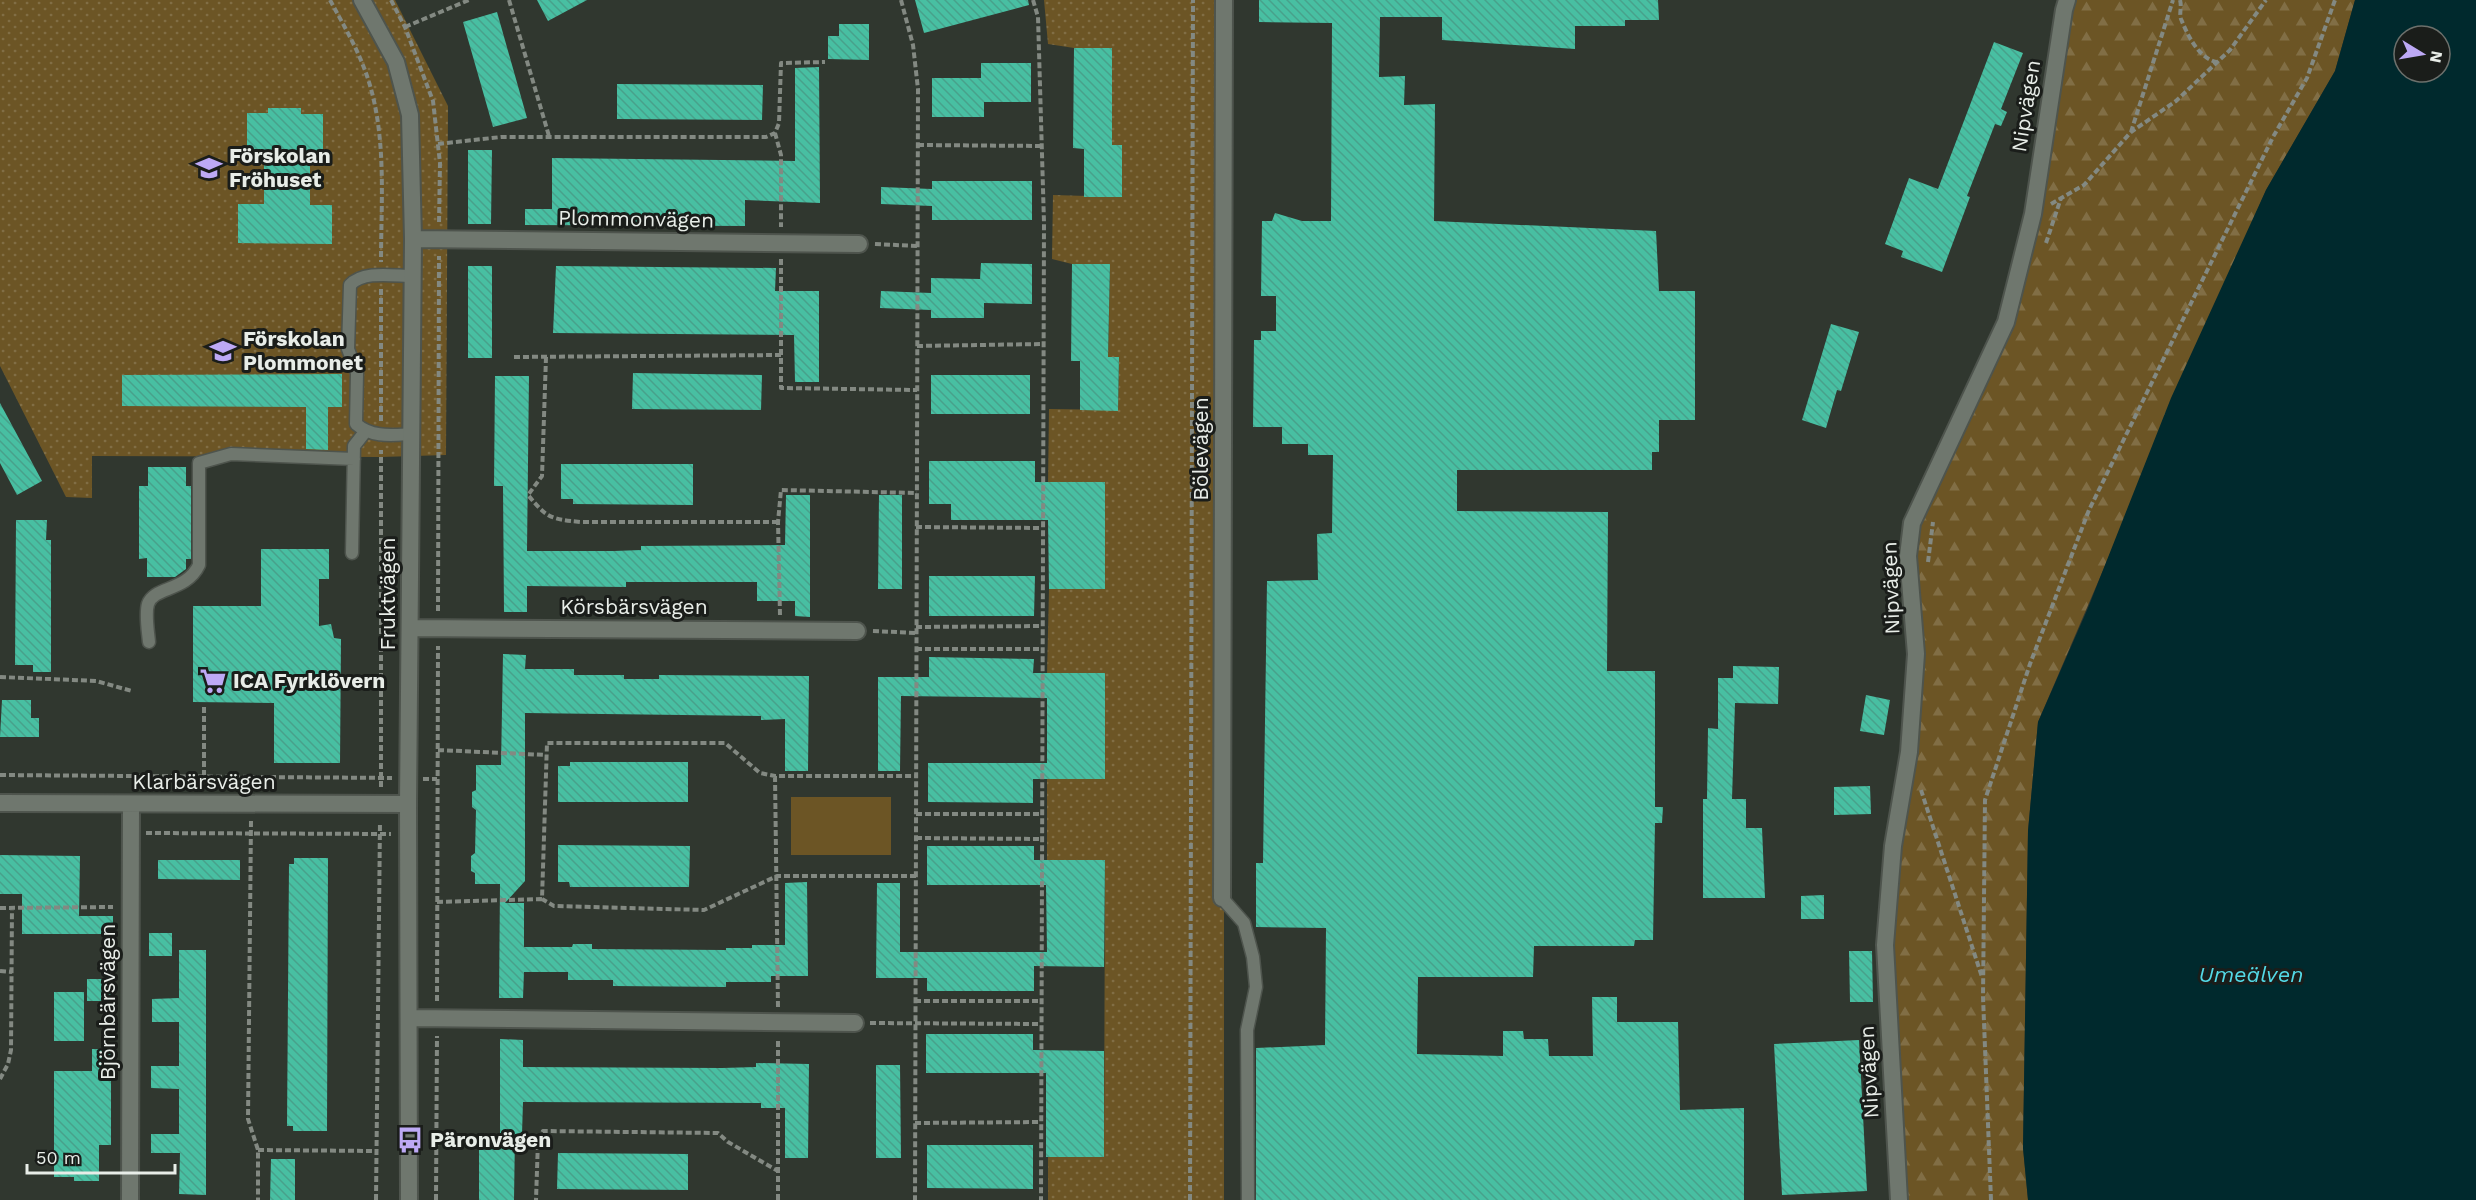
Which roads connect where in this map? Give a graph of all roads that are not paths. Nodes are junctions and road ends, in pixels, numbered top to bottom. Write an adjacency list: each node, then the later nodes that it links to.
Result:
1 (362, 0): 4 (street, Fruktvägen)
2 (1224, 0): 17 (street, Bölevägen)
3 (2067, 0): 23 (street, Nipvägen)
4 (413, 239): 5 (street, Plommonvägen); 6 (street, Fruktvägen)
5 (859, 243)
6 (412, 276): 7 (lane); 8 (street, Fruktvägen)
7 (365, 432): 8 (lane); 9 (lane)
8 (412, 434): 11 (street, Fruktvägen)
9 (354, 459): 10 (lane); 13 (lane)
10 (352, 553)
11 (411, 628): 12 (street, Körsbärsvägen); 16 (street, Fruktvägen)
12 (857, 631)
13 (149, 642)
14 (0, 803): 15 (street, Klarbärsvägen)
15 (130, 804): 16 (street, Klarbärsvägen); 20 (street, Björnbärsvägen)
16 (408, 804): 18 (street, Fruktvägen)
17 (1222, 898): 22 (lane)
18 (410, 1018): 19 (street); 21 (street, Fruktvägen)
19 (855, 1023)
20 (130, 1200)
21 (409, 1200)
22 (1248, 1200)
23 (1899, 1200)

